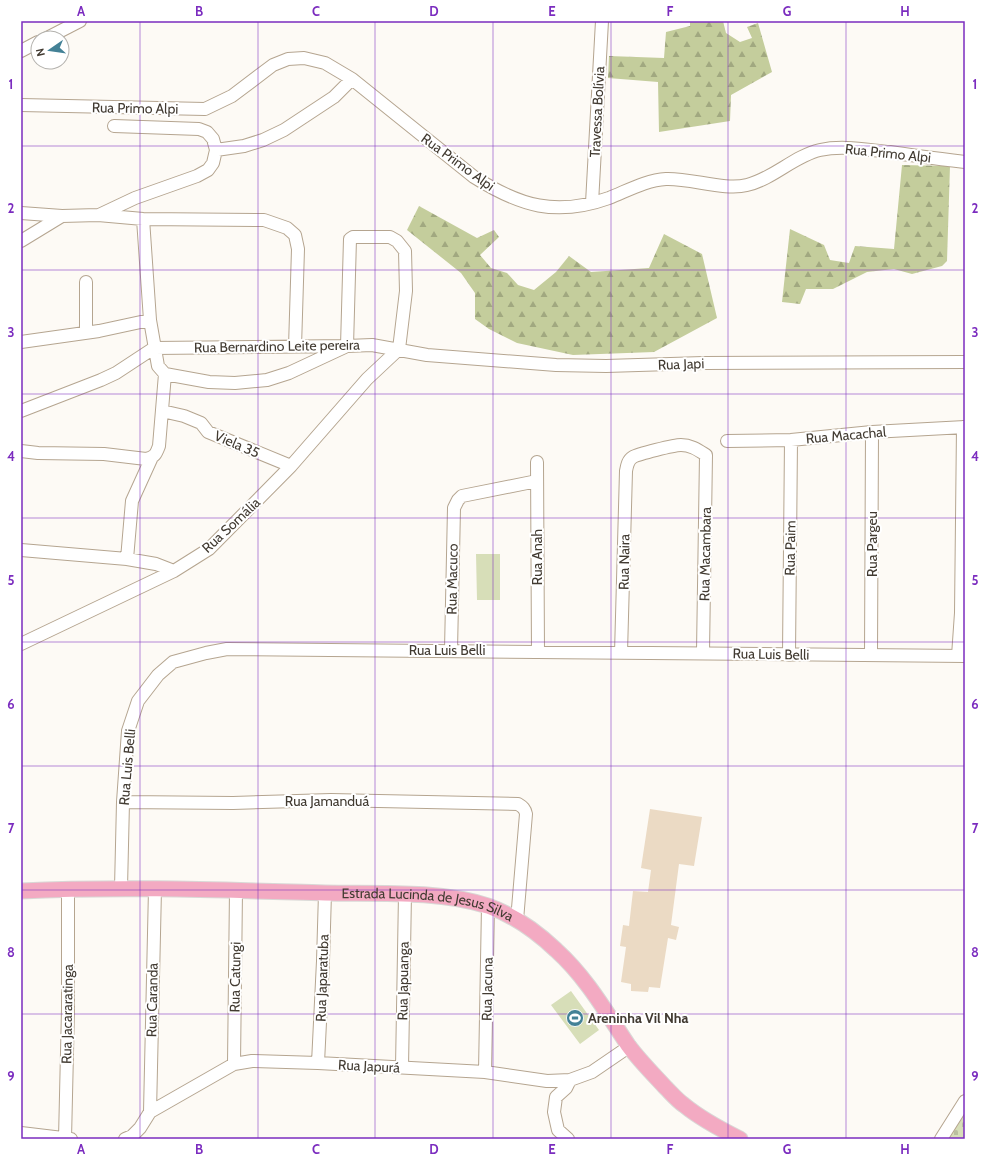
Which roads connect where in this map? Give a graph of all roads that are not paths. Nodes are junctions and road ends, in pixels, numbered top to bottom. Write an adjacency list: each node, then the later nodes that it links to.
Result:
1 (80, 21): 3 (street)
2 (602, 21): 11 (street, Travessa Bolívia)
3 (63, 30)
4 (30, 46): 5 (street)
5 (21, 51)
6 (352, 79): 7 (street, Rua Primo Alpi); 9 (street); 11 (street, Rua Primo Alpi)
7 (21, 105)
8 (114, 126): 9 (street)
9 (216, 150): 13 (street)
10 (965, 162): 11 (street, Rua Primo Alpi)
11 (592, 204)
12 (21, 213): 14 (street)
13 (98, 215): 14 (street); 15 (street)
14 (62, 216): 16 (street)
15 (143, 219): 18 (street); 22 (street)
16 (21, 241)
17 (86, 282): 19 (street)
18 (150, 320): 19 (street); 23 (street)
19 (86, 332): 20 (street)
20 (21, 342)
21 (347, 346): 22 (street, Rua Bernardino Leite pereira); 24 (street, Rua Bernardino Leite pereira); 24 (street); 26 (street)
22 (295, 347): 23 (street, Rua Bernardino Leite pereira)
23 (154, 348): 26 (street); 27 (street)
24 (399, 349): 25 (street, Rua Japi); 37 (street, Rua Somália)
25 (965, 362)
26 (165, 374): 28 (street)
27 (21, 411)
28 (162, 411): 35 (street); 37 (street, Viela 35)
29 (964, 427): 30 (street, Rua Macachal); 46 (street)
30 (872, 432): 31 (street, Rua Macachal); 49 (street, Rua Pargeu)
31 (791, 440): 32 (street, Rua Macachal); 48 (street, Rua Paim)
32 (727, 441)
33 (21, 451): 35 (street)
34 (706, 455): 45 (street, Rua Macambara); 47 (street, Rua Naira)
35 (152, 457): 40 (street)
36 (537, 462): 38 (street, Rua Anah)
37 (291, 466): 41 (street, Rua Somália)
38 (537, 481): 43 (street, Rua Macuco); 44 (street, Rua Anah)
39 (21, 550): 40 (street)
40 (127, 559): 41 (street)
41 (174, 571): 42 (street, Rua Somália)
42 (21, 644)
43 (451, 650): 44 (street, Rua Luis Belli); 50 (street, Rua Luis Belli)
44 (538, 652): 47 (street, Rua Luis Belli)
45 (703, 652): 47 (street, Rua Luis Belli); 48 (street, Rua Luis Belli)
46 (962, 652): 49 (street, Rua Luis Belli)
47 (621, 653)
48 (789, 655): 49 (street, Rua Luis Belli)
49 (871, 655)
50 (123, 802): 51 (street, Rua Luis Belli); 59 (street, Rua Jamanduá)
51 (121, 888): 52 (main road, Estrada Lucinda de Jesus Silva); 53 (main road, Estrada Lucinda de Jesus Silva)
52 (68, 889): 55 (main road, Estrada Lucinda de Jesus Silva); 69 (street, Rua Jacararatinga)
53 (155, 889): 54 (main road, Estrada Lucinda de Jesus Silva); 67 (street, Rua Caranda)
54 (236, 890): 56 (main road, Estrada Lucinda de Jesus Silva); 62 (street, Rua Catungi)
55 (21, 891)
56 (325, 893): 57 (main road, Estrada Lucinda de Jesus Silva); 61 (street, Rua Japaratuba)
57 (405, 894): 58 (main road, Estrada Lucinda de Jesus Silva); 63 (street, Rua Japuanga)
58 (488, 906): 59 (main road, Estrada Lucinda de Jesus Silva); 64 (street, Rua Jacuna)
59 (516, 920): 60 (main road, Estrada Lucinda de Jesus Silva)
60 (630, 1046): 65 (street, Rua Japurá); 73 (main road, Estrada Lucinda de Jesus Silva)
61 (318, 1063): 62 (street, Rua Japurá); 63 (street, Rua Japurá)
62 (234, 1064): 67 (street, Rua Japurá)
63 (402, 1067): 64 (street, Rua Japurá)
64 (485, 1072): 65 (street, Rua Japurá)
65 (570, 1080): 72 (street)
66 (965, 1101): 74 (street)
67 (150, 1112): 71 (street, Rua Japurá)
68 (21, 1133): 69 (street)
69 (65, 1139): 70 (street)
70 (70, 1139)
71 (125, 1139)
72 (568, 1139)
73 (740, 1139)
74 (941, 1139)

